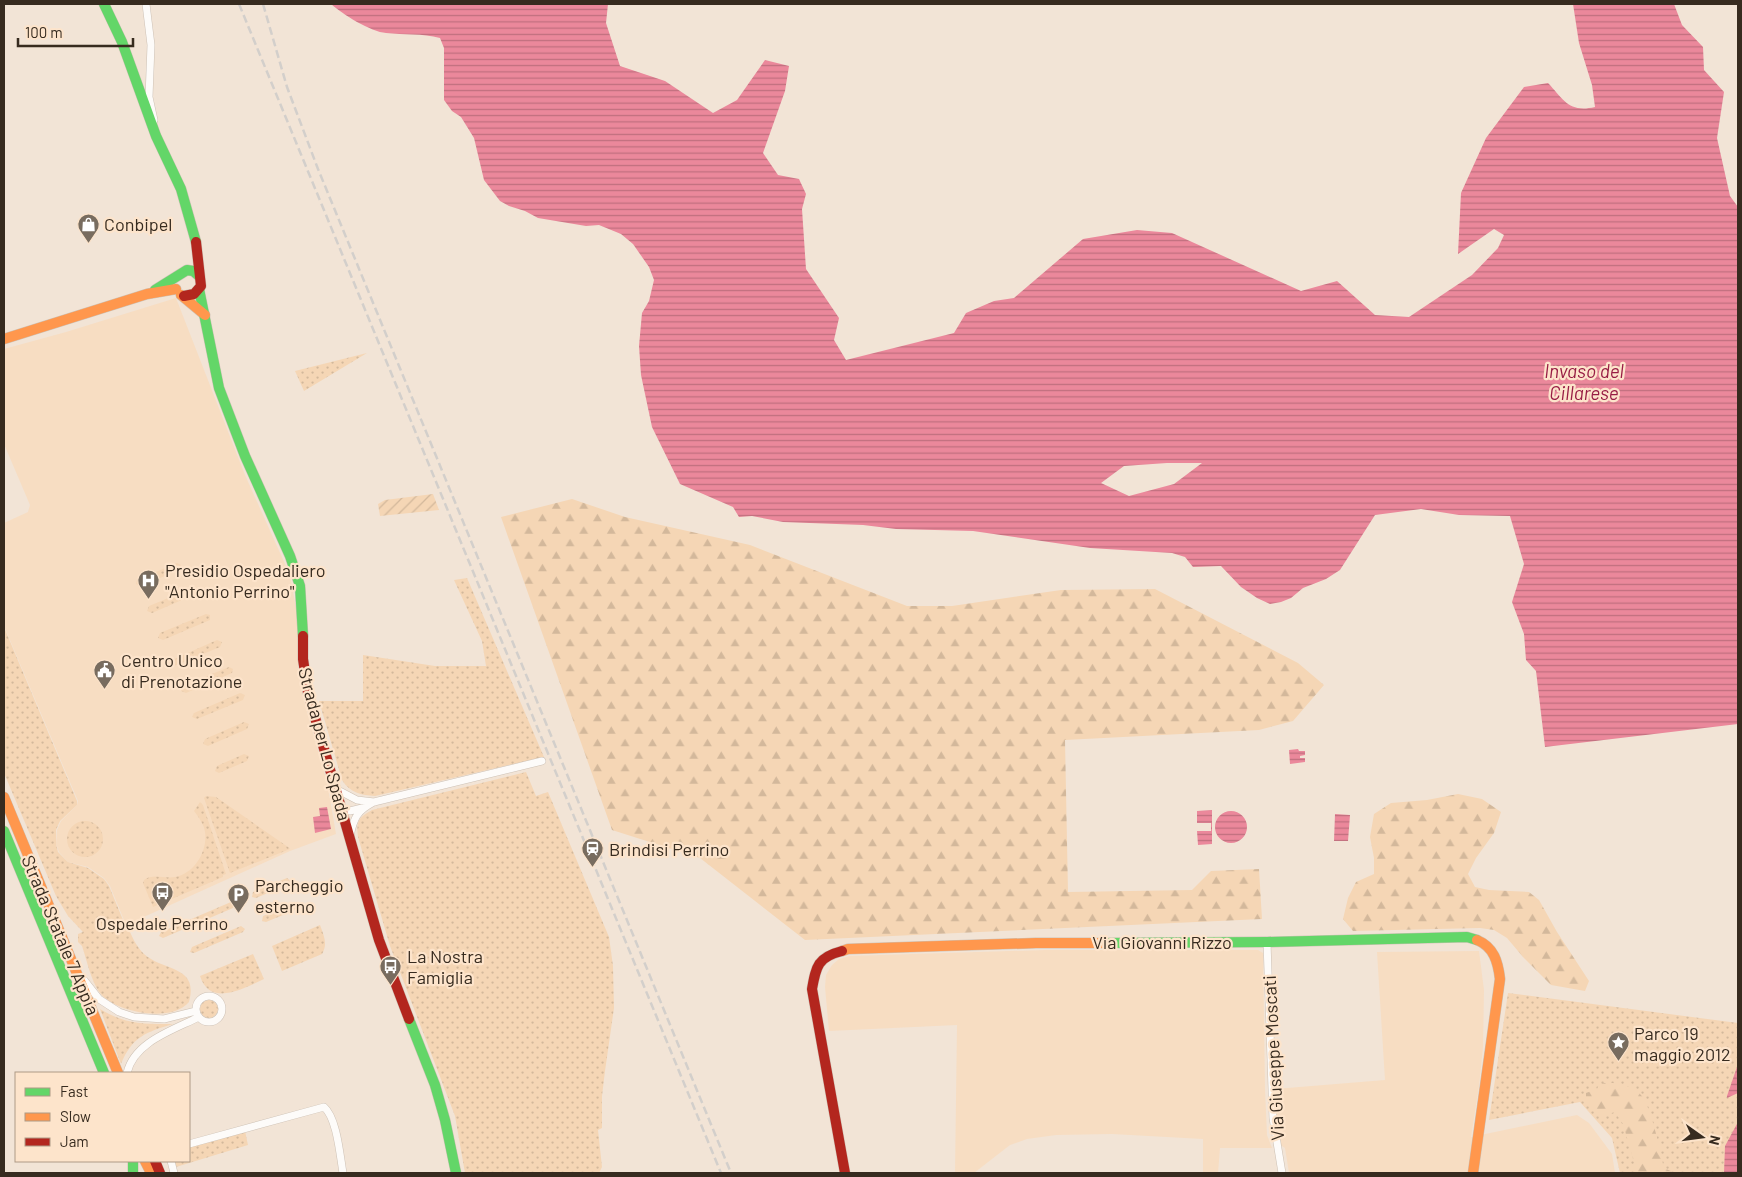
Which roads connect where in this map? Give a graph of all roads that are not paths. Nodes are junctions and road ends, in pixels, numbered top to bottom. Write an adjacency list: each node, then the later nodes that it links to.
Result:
1 (104, 4): 3 (main road)
2 (146, 4): 3 (street)
3 (156, 136): 4 (main road)
4 (196, 247): 5 (main road); 6 (main road)
5 (185, 270): 6 (main road); 7 (main road)
6 (199, 276): 8 (main road)
7 (175, 278): 9 (main road); 10 (main road)
8 (200, 289): 9 (main road); 11 (main road, Strada per Lo Spada)
9 (180, 293): 10 (main road); 11 (main road)
10 (147, 294): 12 (main road)
11 (205, 315): 14 (main road, Strada per Lo Spada)
12 (4, 339)
13 (542, 761): 17 (street)
14 (336, 789): 16 (street); 19 (main road, Strada per Lo Spada)
15 (4, 797): 23 (main road, Strada Statale 7 Appia)
16 (357, 800): 17 (street); 19 (street)
17 (374, 802): 18 (street)
18 (362, 808): 19 (street); 21 (street)
19 (342, 809): 21 (main road, Strada per Lo Spada)
20 (4, 831): 24 (main road, Strada Statale 7 Appia)
21 (349, 837): 29 (main road, Strada per Lo Spada)
22 (1267, 942): 30 (main road, Via Giovanni Rizzo); 31 (street, Via Giuseppe Moscati); 32 (main road, Via Giovanni Rizzo)
23 (76, 969): 25 (main road, Strada Statale 7 Appia); 26 (street)
24 (104, 1072)
25 (118, 1072)
26 (127, 1072)
27 (190, 1144): 28 (street)
28 (343, 1173)
29 (456, 1173)
30 (845, 1173)
31 (1282, 1173)
32 (1473, 1173)

